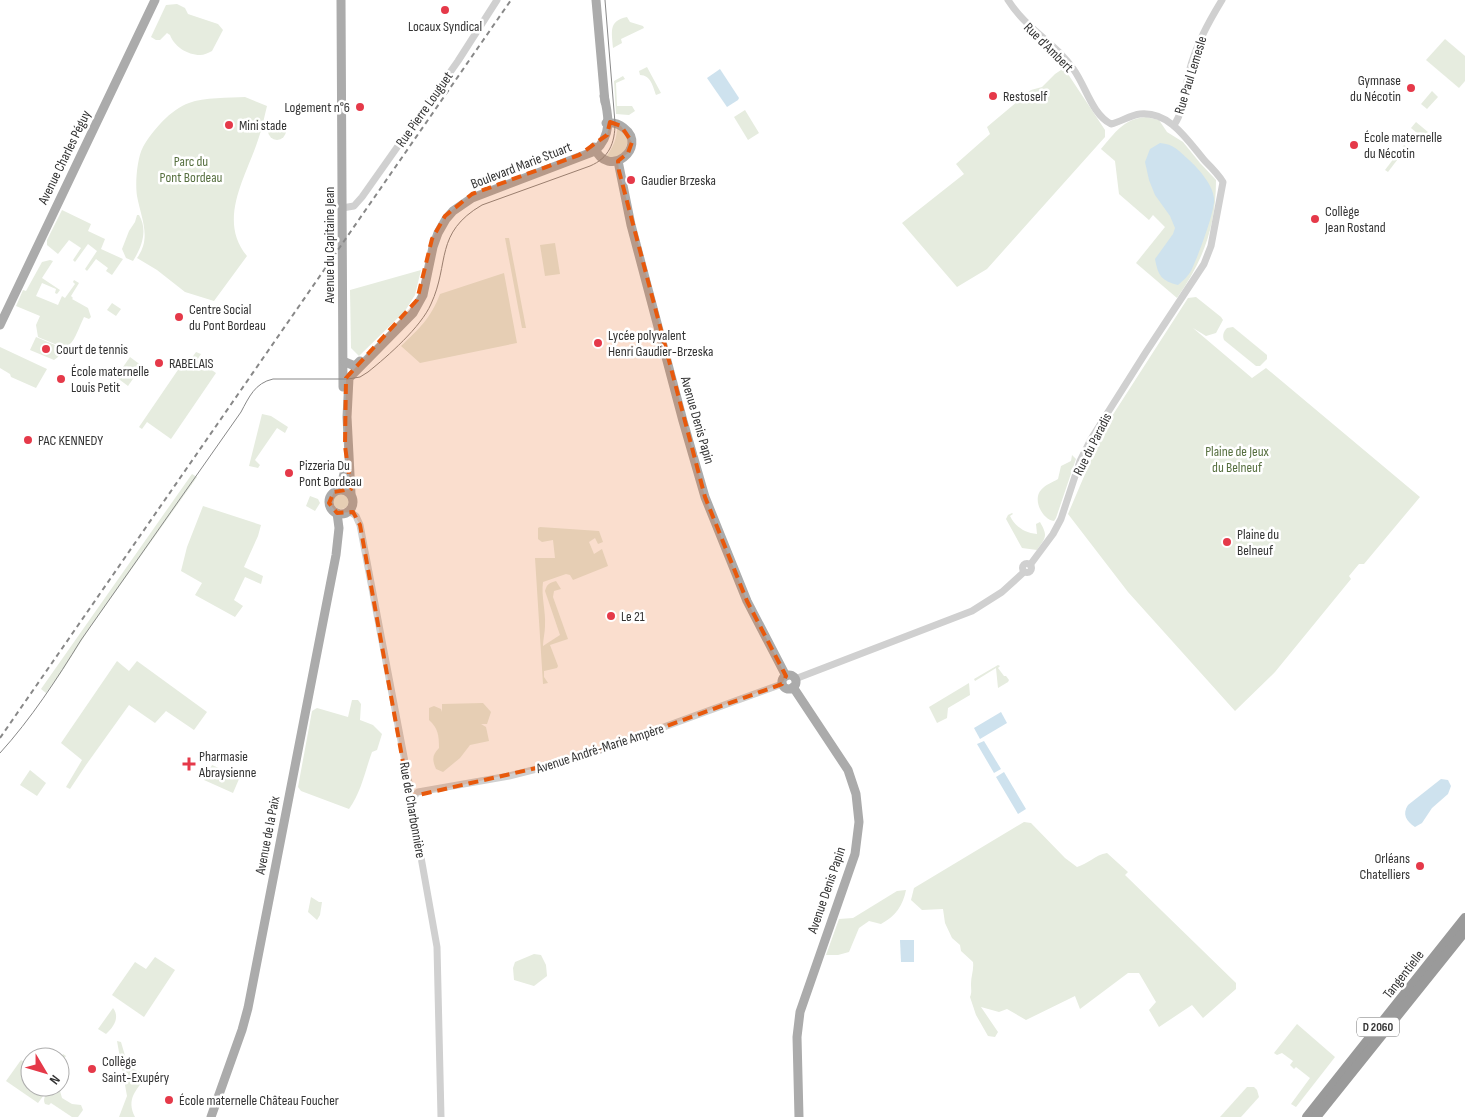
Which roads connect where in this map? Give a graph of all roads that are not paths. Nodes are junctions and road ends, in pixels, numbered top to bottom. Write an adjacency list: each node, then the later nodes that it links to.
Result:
1 (154, 0): 12 (main road, Avenue Charles Péguy)
2 (343, 0): 11 (main road, Avenue du Capitaine Jean)
3 (498, 0): 11 (street, Rue Pierre Louguet)
4 (596, 0): 7 (main road)
5 (1008, 0): 8 (street, Rue d'Ambert)
6 (1222, 0): 8 (street, Rue Paul Lemesle)
7 (607, 123): 9 (main road); 10 (main road)
8 (1174, 124): 13 (street, Rue d'Ambert)
9 (594, 148): 10 (main road); 15 (main road); 16 (main road, Boulevard Marie Stuart)
10 (618, 161): 22 (main road, Avenue Denis Papin)
11 (344, 207): 14 (main road, Avenue du Capitaine Jean); 16 (main road, Avenue du Capitaine Jean)
12 (0, 325)
13 (1146, 352): 23 (street, Rue du Paradis)
14 (345, 362): 15 (main road); 16 (main road, Avenue du Capitaine Jean)
15 (355, 366): 16 (main road)
16 (347, 378): 17 (main road, Avenue du Capitaine Jean); 18 (main road, Avenue du Capitaine Jean)
17 (340, 489): 18 (main road); 20 (main road)
18 (351, 494): 19 (main road)
19 (349, 512): 20 (main road); 21 (main road, Avenue de la Paix); 24 (street, Rue de Charbonnière)
20 (337, 513): 21 (main road, Avenue de la Paix)
21 (336, 554): 27 (main road, Avenue de la Paix)
22 (784, 680): 23 (main road); 24 (street, Avenue André-Marie Ampère)
23 (794, 683): 29 (main road, Avenue Denis Papin)
24 (414, 796): 28 (street, Rue de Charbonnière)
25 (1465, 918): 30 (highway, Tangentielle / D 2060)
26 (1465, 931): 31 (highway, Tangentielle / D 2060)
27 (210, 1117)
28 (441, 1117)
29 (799, 1117)
30 (1307, 1117)
31 (1316, 1117)

